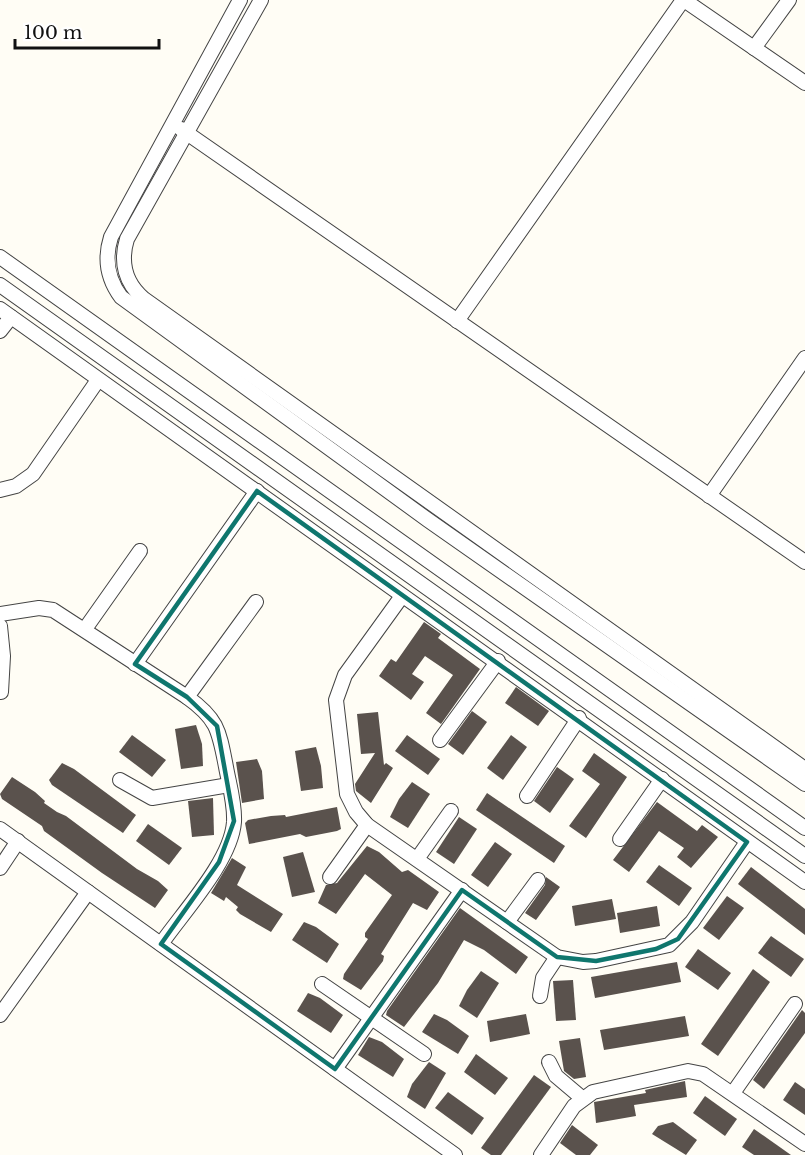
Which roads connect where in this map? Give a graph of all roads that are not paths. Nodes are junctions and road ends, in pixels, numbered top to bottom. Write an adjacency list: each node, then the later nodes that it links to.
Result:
1 (240, 0): 7 (street)
2 (261, 0): 8 (street)
3 (684, 0): 5 (street); 12 (street)
4 (789, 0): 5 (street)
5 (754, 48): 6 (street)
6 (805, 83)
7 (174, 124): 8 (street); 14 (street)
8 (187, 133): 12 (street); 14 (street)
9 (0, 257): 45 (street)
10 (0, 285): 31 (street)
11 (5, 313): 13 (street); 16 (street)
12 (457, 321): 19 (street)
13 (0, 331)
14 (178, 332): 20 (street); 21 (street)
15 (805, 358): 19 (street)
16 (98, 380): 17 (street); 18 (street)
17 (0, 490)
18 (257, 491): 24 (street); 30 (street)
19 (709, 495): 23 (street)
20 (438, 507): 21 (street); 37 (street)
21 (428, 520): 41 (street)
22 (140, 551): 28 (street)
23 (805, 562)
24 (402, 596): 29 (street); 44 (street)
25 (256, 602): 33 (street)
26 (0, 614): 28 (street)
27 (0, 626): 32 (street)
28 (85, 629): 30 (street)
29 (498, 661): 34 (street); 36 (street)
30 (135, 664): 33 (street)
31 (562, 681): 34 (street); 50 (street)
32 (1, 692)
33 (187, 698): 40 (street)
34 (549, 698): 35 (street)
35 (579, 718): 38 (street); 42 (street)
36 (440, 740)
37 (805, 769)
38 (662, 779): 47 (street); 49 (street)
39 (120, 780): 40 (street)
40 (229, 784): 59 (street)
41 (805, 784)
42 (527, 796)
43 (450, 812): 51 (street)
44 (367, 825): 51 (street); 53 (street)
45 (805, 828)
46 (0, 829): 48 (street)
47 (620, 839)
48 (18, 842): 52 (street); 57 (street)
49 (747, 842): 55 (street); 60 (street)
50 (805, 856)
51 (417, 859): 56 (street)
52 (0, 868)
53 (330, 877)
54 (537, 880): 58 (street)
55 (805, 882)
56 (462, 890): 58 (street); 65 (street)
57 (88, 892): 59 (street); 64 (street)
58 (507, 922): 60 (street)
59 (161, 944): 68 (street)
60 (557, 957): 62 (street)
61 (322, 984): 65 (street)
62 (540, 996)
63 (795, 1004): 69 (street)
64 (0, 1015)
65 (371, 1018): 66 (street); 68 (street)
66 (424, 1054)
67 (549, 1062): 70 (street)
68 (335, 1069): 72 (street)
69 (733, 1093): 70 (street); 71 (street)
70 (582, 1098): 73 (street)
71 (805, 1144)
72 (455, 1155)
73 (541, 1155)

